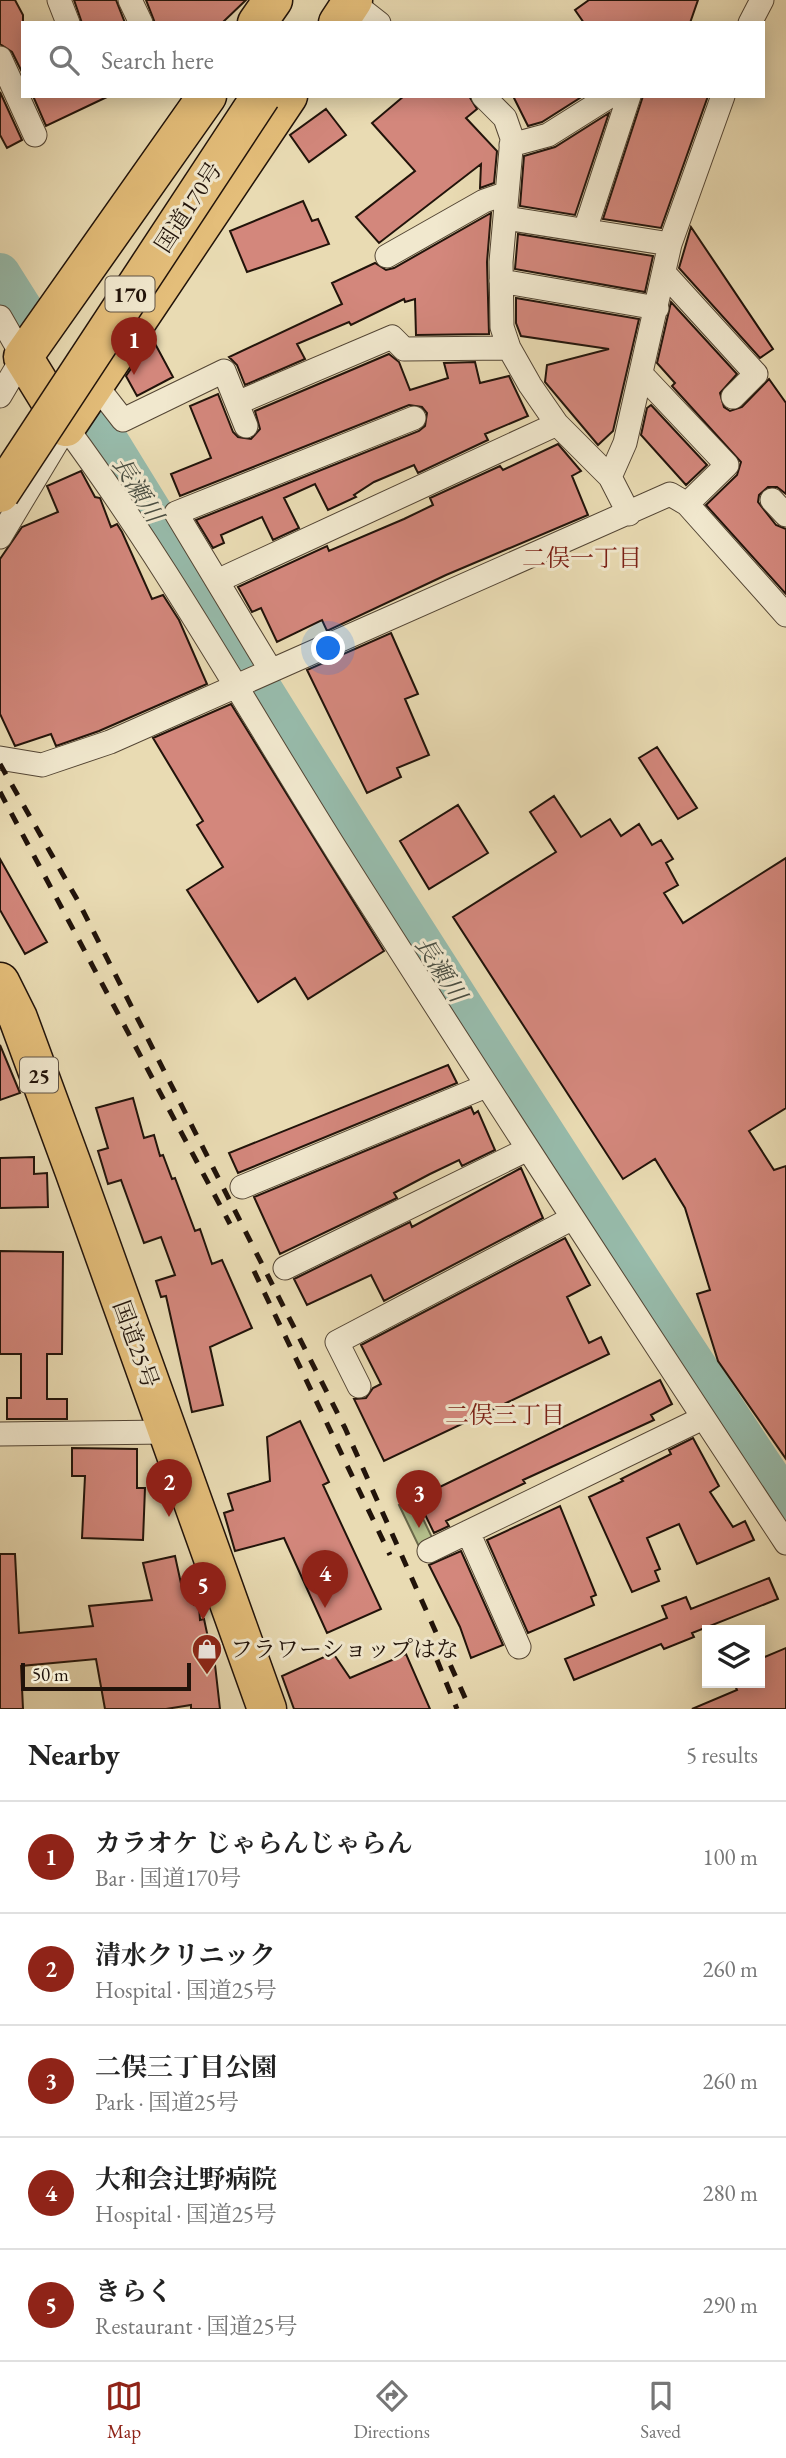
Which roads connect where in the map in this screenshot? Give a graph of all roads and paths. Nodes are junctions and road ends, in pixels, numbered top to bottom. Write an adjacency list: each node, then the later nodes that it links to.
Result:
1 (59, 0): 7 (street)
2 (130, 0): 8 (street)
3 (273, 0): 9 (highway)
4 (299, 0): 10 (highway)
5 (762, 0): 12 (street)
6 (349, 10): 11 (highway)
7 (67, 21)
8 (140, 21)
9 (258, 21)
10 (285, 21)
11 (315, 21)
12 (751, 21)
13 (0, 58): 22 (street)
14 (206, 98): 34 (highway)
15 (235, 98): 44 (highway, 国道170号 / 170)
16 (260, 98): 46 (highway, 国道170号 / 170, bridge)
17 (287, 98): 36 (highway)
18 (485, 98): 23 (street)
19 (607, 98): 23 (street)
20 (628, 98): 26 (street)
21 (722, 98): 27 (street)
22 (35, 135)
23 (511, 145): 24 (street)
24 (507, 192): 25 (street); 28 (street)
25 (505, 218): 26 (street); 30 (street)
26 (585, 230): 27 (street)
27 (670, 244): 29 (street)
28 (387, 256)
29 (664, 273): 31 (street); 38 (street)
30 (500, 281): 31 (street); 33 (street)
31 (657, 308): 35 (street)
32 (0, 317): 34 (street)
33 (509, 348): 39 (street); 41 (street)
34 (23, 356): 37 (street); 43 (highway)
35 (642, 375): 45 (street); 47 (street)
36 (95, 384): 39 (street); 43 (highway)
37 (0, 396)
38 (733, 397)
39 (237, 403): 42 (street)
40 (414, 418): 50 (street)
41 (557, 424): 45 (street); 50 (street)
42 (246, 426)
43 (66, 427): 49 (street); 53 (street)
44 (0, 453)
45 (610, 477): 48 (street)
46 (0, 494)
47 (687, 504): 48 (street); 51 (street)
48 (629, 514): 52 (street)
49 (0, 537)
50 (217, 581): 52 (street)
51 (786, 615)
52 (270, 669): 53 (street)
53 (233, 685): 54 (street); 57 (street)
54 (0, 758)
55 (0, 982): 56 (highway, 国道25号 / 25)
56 (9, 1023): 64 (highway, 国道25号 / 25)
57 (486, 1086): 58 (street); 59 (street)
58 (526, 1150): 60 (street); 61 (street)
59 (243, 1187)
60 (572, 1219): 62 (street); 63 (street)
61 (285, 1268)
62 (359, 1386)
63 (703, 1418): 66 (street); 67 (street)
64 (167, 1432): 65 (street); 70 (highway, 国道25号 / 25)
65 (0, 1433)
66 (468, 1532): 68 (street); 69 (street)
67 (786, 1543)
68 (429, 1550)
69 (519, 1647)
70 (267, 1709)

